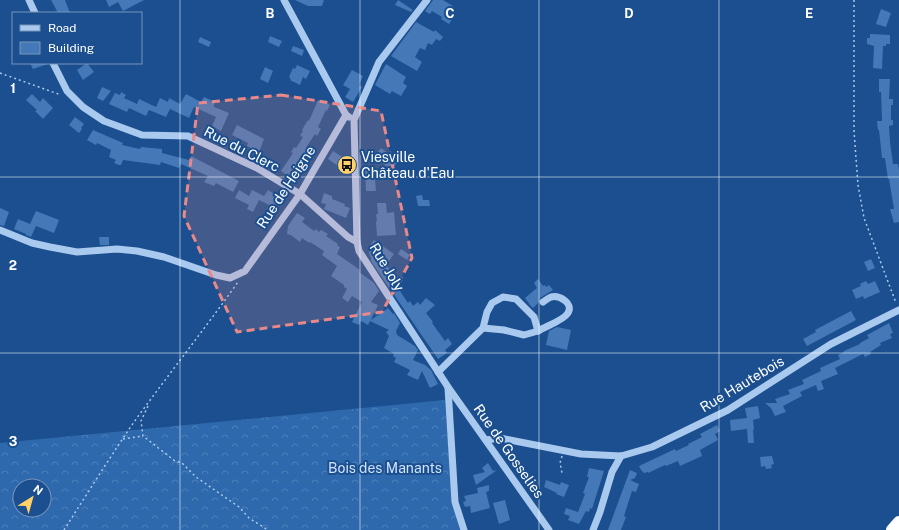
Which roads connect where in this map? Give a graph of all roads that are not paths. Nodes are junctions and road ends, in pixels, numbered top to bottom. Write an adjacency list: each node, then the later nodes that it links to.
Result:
1 (29, 0): 4 (street)
2 (284, 0): 6 (street)
3 (427, 0): 7 (street)
4 (35, 12)
5 (54, 64): 8 (street, Rue du Clerc)
6 (346, 115): 7 (street); 8 (street, Rue de Heigne)
7 (354, 120): 10 (street, Rue Joly)
8 (300, 194): 9 (street, Rue de Heigne); 10 (street, Rue du Clerc)
9 (0, 230)
10 (358, 242): 15 (street, Rue Joly)
11 (543, 302): 14 (street)
12 (898, 307): 18 (street, Rue Hautebois)
13 (483, 328): 14 (street); 14 (street); 15 (street)
14 (538, 331)
15 (438, 372): 16 (street, Rue Joly)
16 (448, 387): 17 (street, Rue de Gosselies); 20 (street)
17 (486, 440): 18 (street, Rue Hautebois); 21 (street, Rue de Gosselies)
18 (621, 456): 22 (street)
19 (899, 522): 23 (highway)
20 (464, 530)
21 (549, 530)
22 (593, 530)
23 (892, 530)

